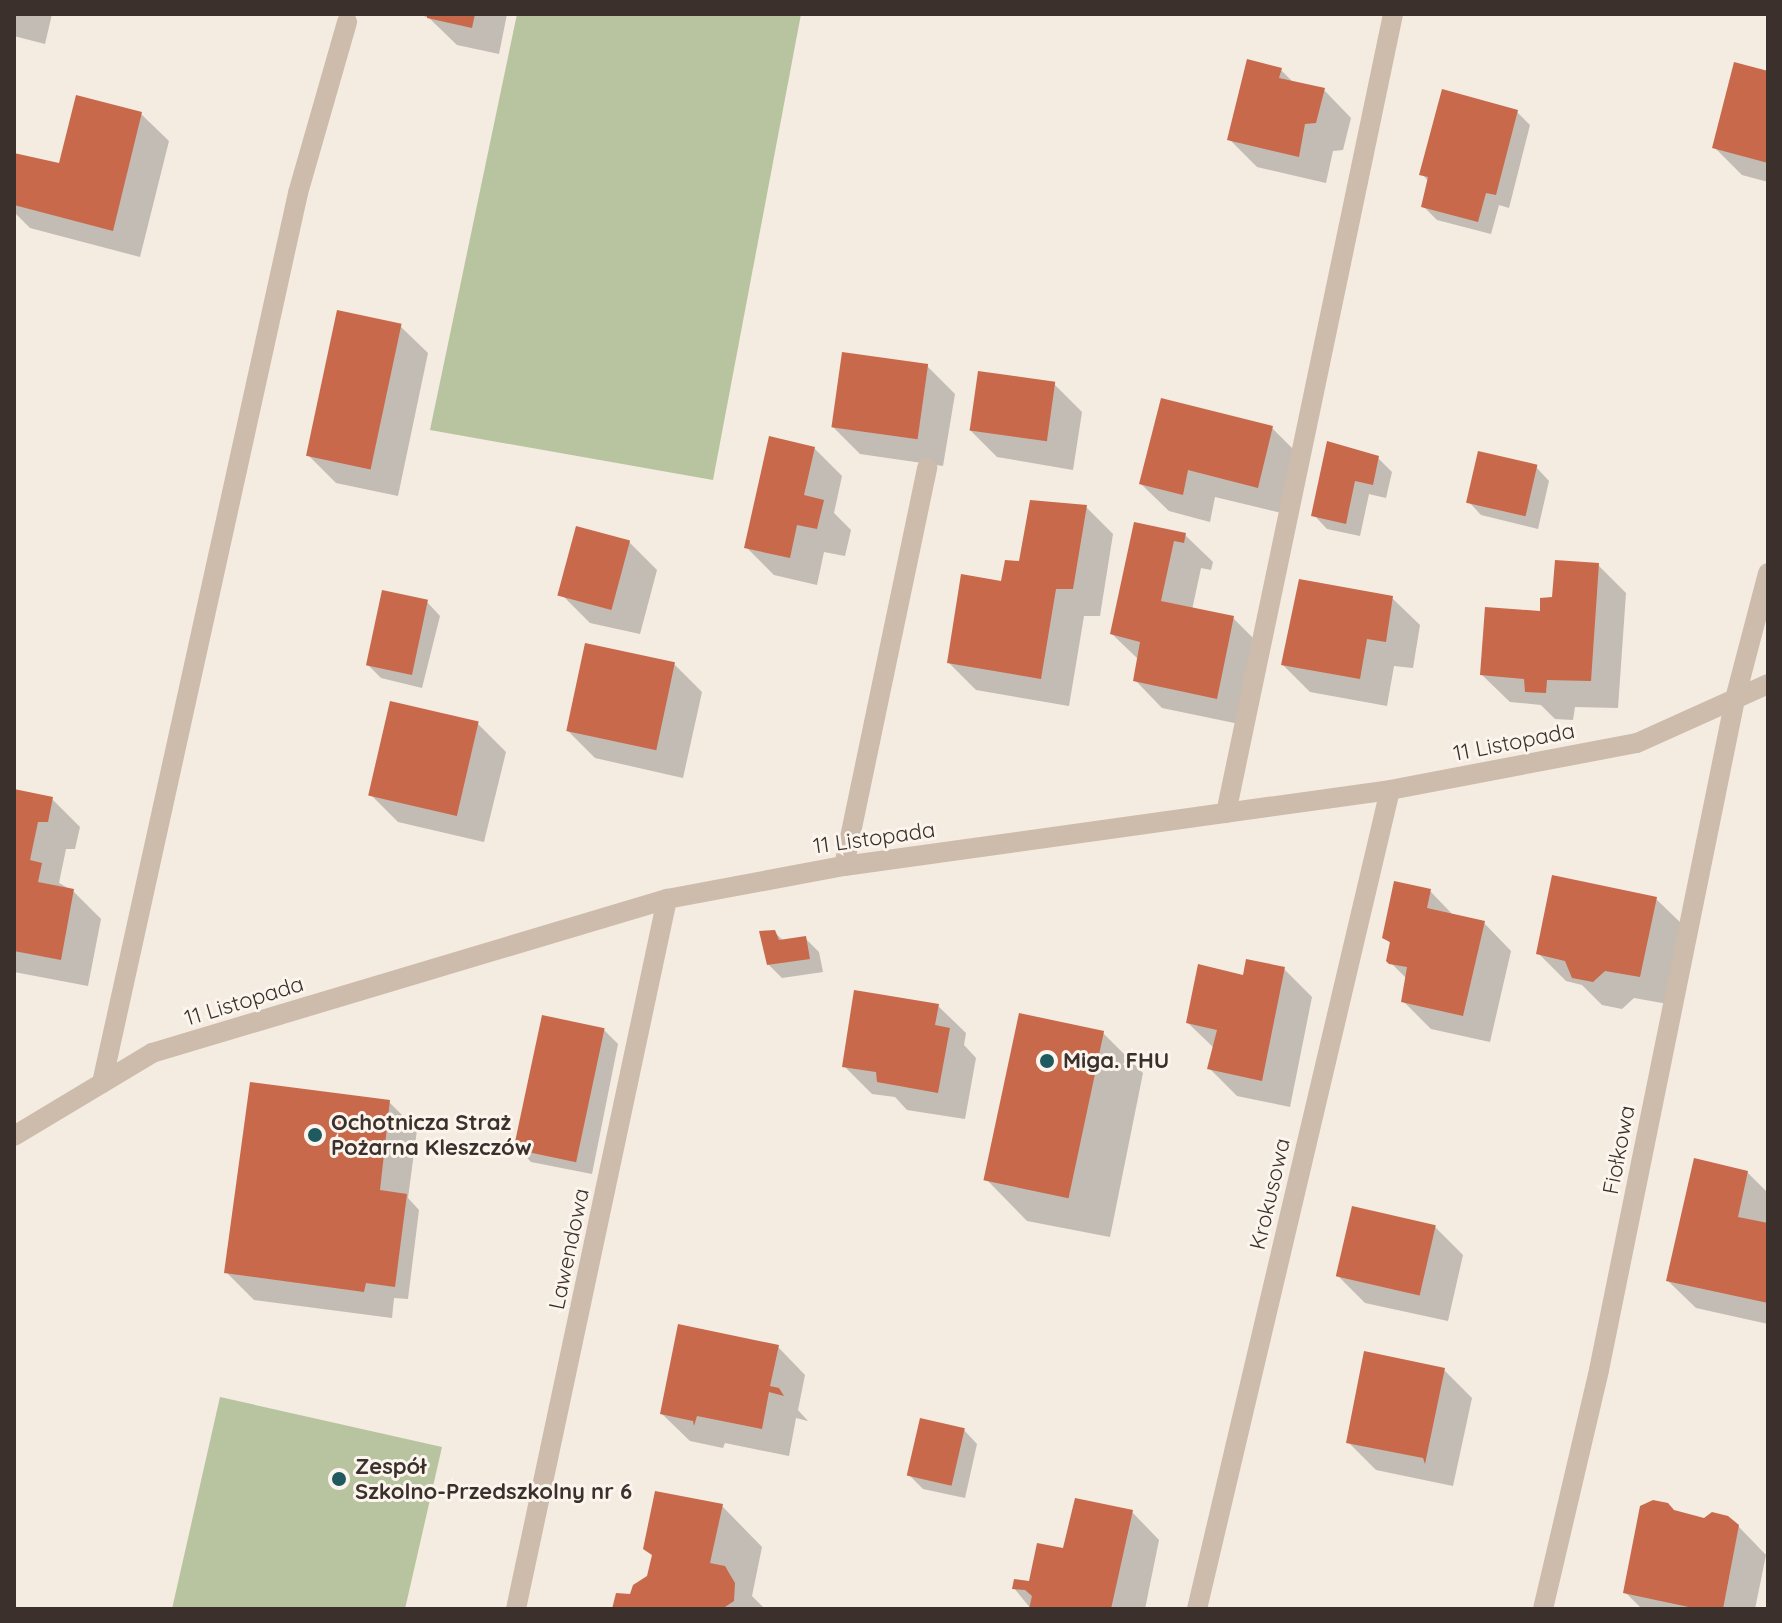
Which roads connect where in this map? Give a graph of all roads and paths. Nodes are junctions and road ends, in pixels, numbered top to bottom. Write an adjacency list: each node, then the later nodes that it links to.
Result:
1 (1393, 14): 8 (street)
2 (347, 22): 11 (street)
3 (927, 468): 9 (street)
4 (1768, 573): 6 (street, Fiołkowa)
5 (1768, 684): 6 (street, 11 Listopada)
6 (1735, 699): 7 (street, 11 Listopada); 15 (street, Fiołkowa)
7 (1390, 790): 8 (street, 11 Listopada); 14 (street, Krokusowa)
8 (1226, 813): 9 (street, 11 Listopada)
9 (844, 866): 10 (street, 11 Listopada)
10 (667, 899): 11 (street, 11 Listopada); 13 (street, Lawendowa)
11 (102, 1083): 12 (street, 11 Listopada)
12 (14, 1136)
13 (516, 1609)
14 (1197, 1609)
15 (1543, 1609)

